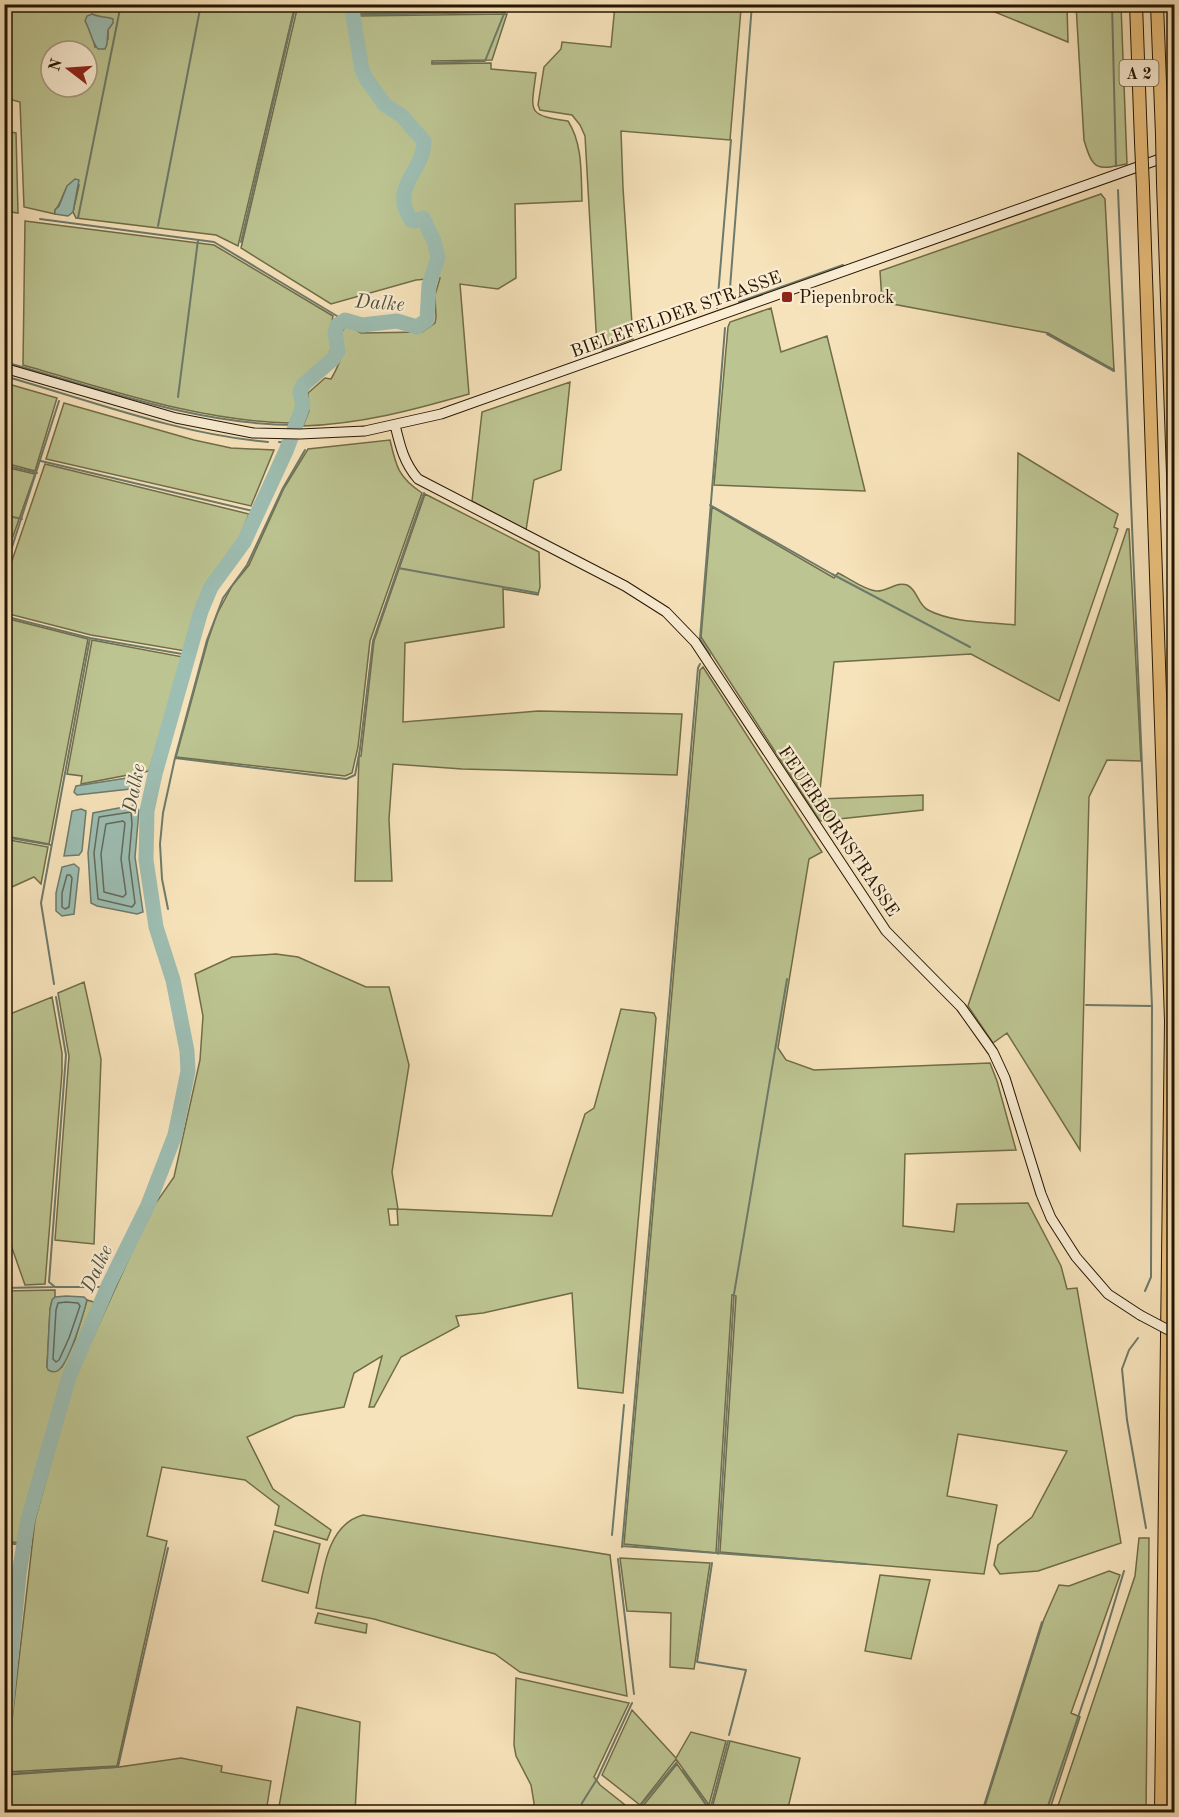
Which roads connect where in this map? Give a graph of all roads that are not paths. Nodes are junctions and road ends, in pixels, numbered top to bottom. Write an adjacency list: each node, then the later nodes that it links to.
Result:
1 (1136, 4): 8 (highway, A 2, bridge)
2 (1156, 4): 6 (highway, A 2, bridge)
3 (1174, 154): 5 (street, BIELEFELDER STRASSE)
4 (4, 368): 5 (street, BIELEFELDER STRASSE)
5 (395, 425): 7 (street, FEUERBORNSTRASSE, bridge)
6 (1174, 503)
7 (1174, 1333)
8 (1161, 1812)

